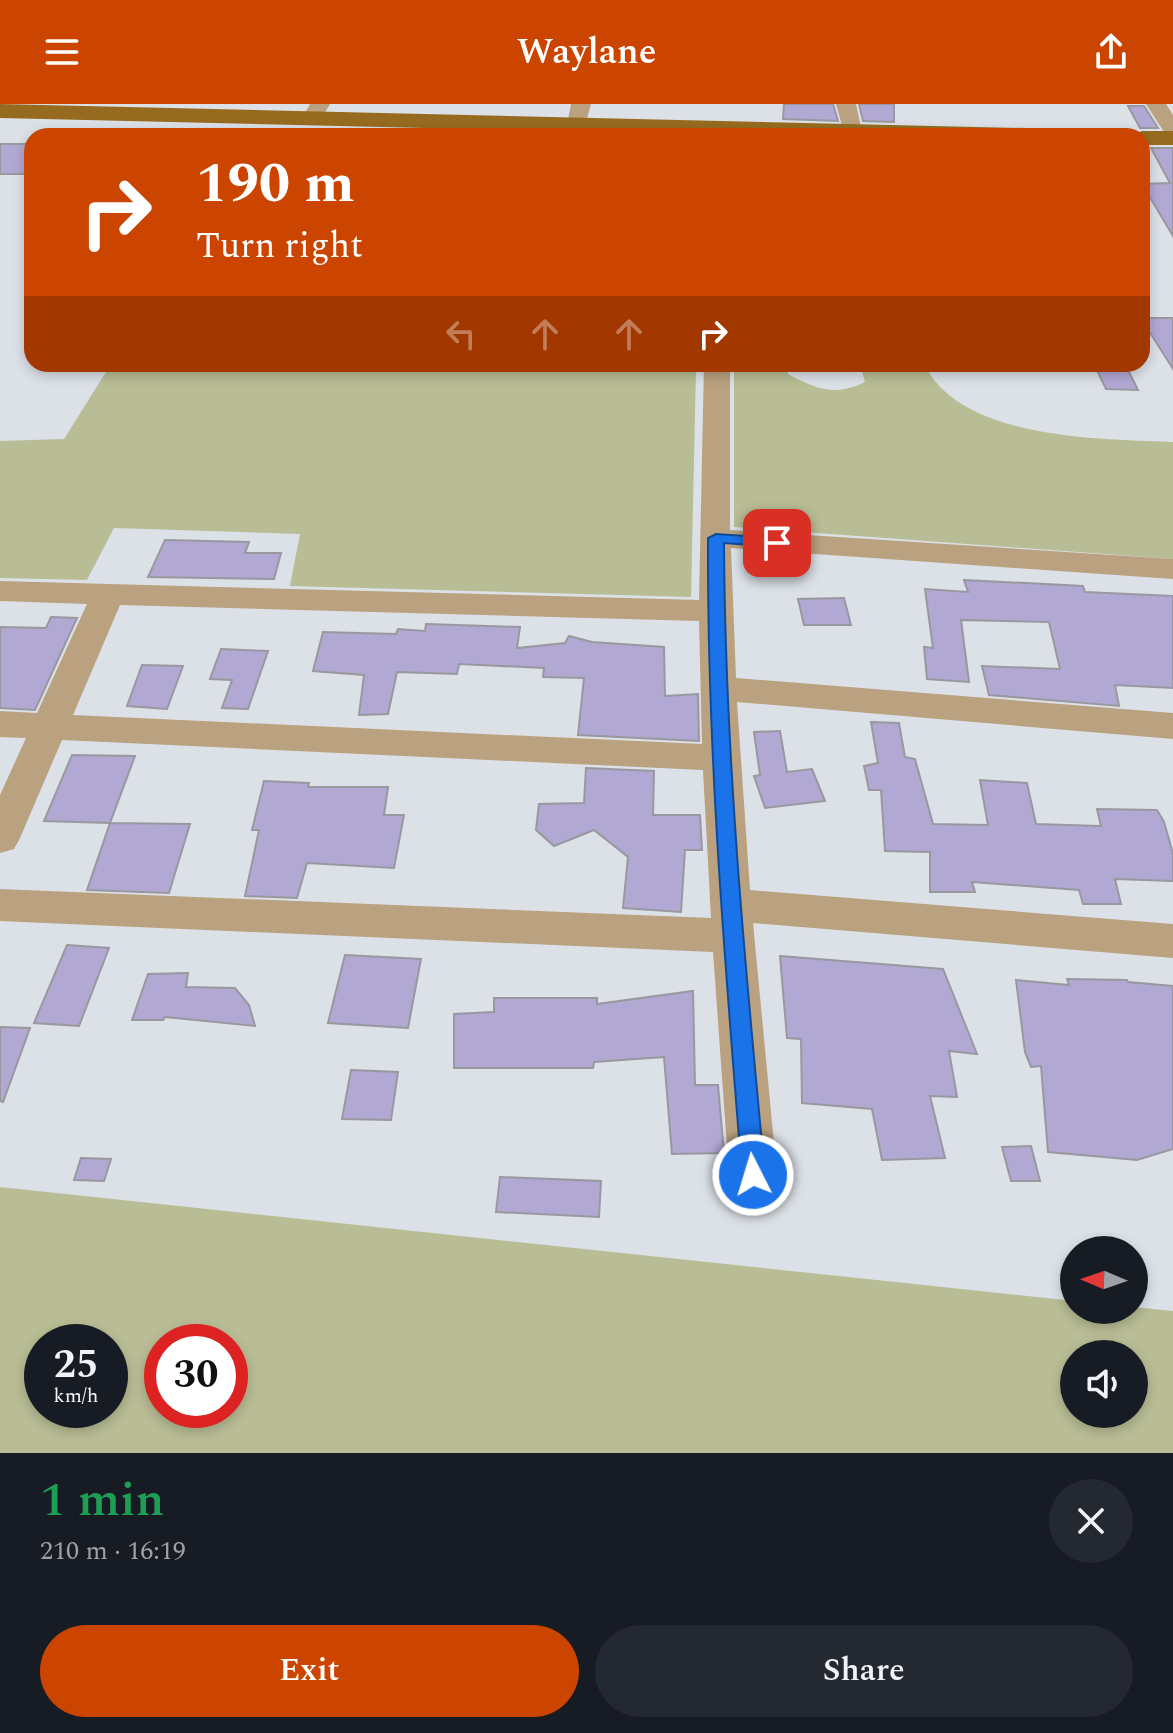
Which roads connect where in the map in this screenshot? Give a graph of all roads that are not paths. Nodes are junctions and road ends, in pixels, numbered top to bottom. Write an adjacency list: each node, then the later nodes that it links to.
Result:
1 (846, 104): 8 (street)
2 (1156, 104): 9 (street)
3 (54, 108): 4 (main road); 5 (main road)
4 (0, 111)
5 (316, 111): 6 (main road)
6 (579, 114): 7 (main road)
7 (700, 128)
8 (851, 128)
9 (1173, 131)
10 (1150, 138): 11 (main road)
11 (1173, 138)
12 (717, 372): 13 (street)
13 (716, 538): 14 (street); 17 (street)
14 (1173, 569)
15 (0, 591): 16 (street)
16 (107, 596): 17 (street); 20 (street)
17 (716, 611): 18 (street)
18 (720, 689): 21 (street); 22 (street)
19 (0, 724): 20 (street)
20 (49, 726): 22 (street); 23 (street)
21 (1173, 726)
22 (724, 758): 25 (street)
23 (0, 838)
24 (0, 905): 25 (street)
25 (732, 921): 26 (street); 27 (street)
26 (1173, 941)
27 (753, 1175)

